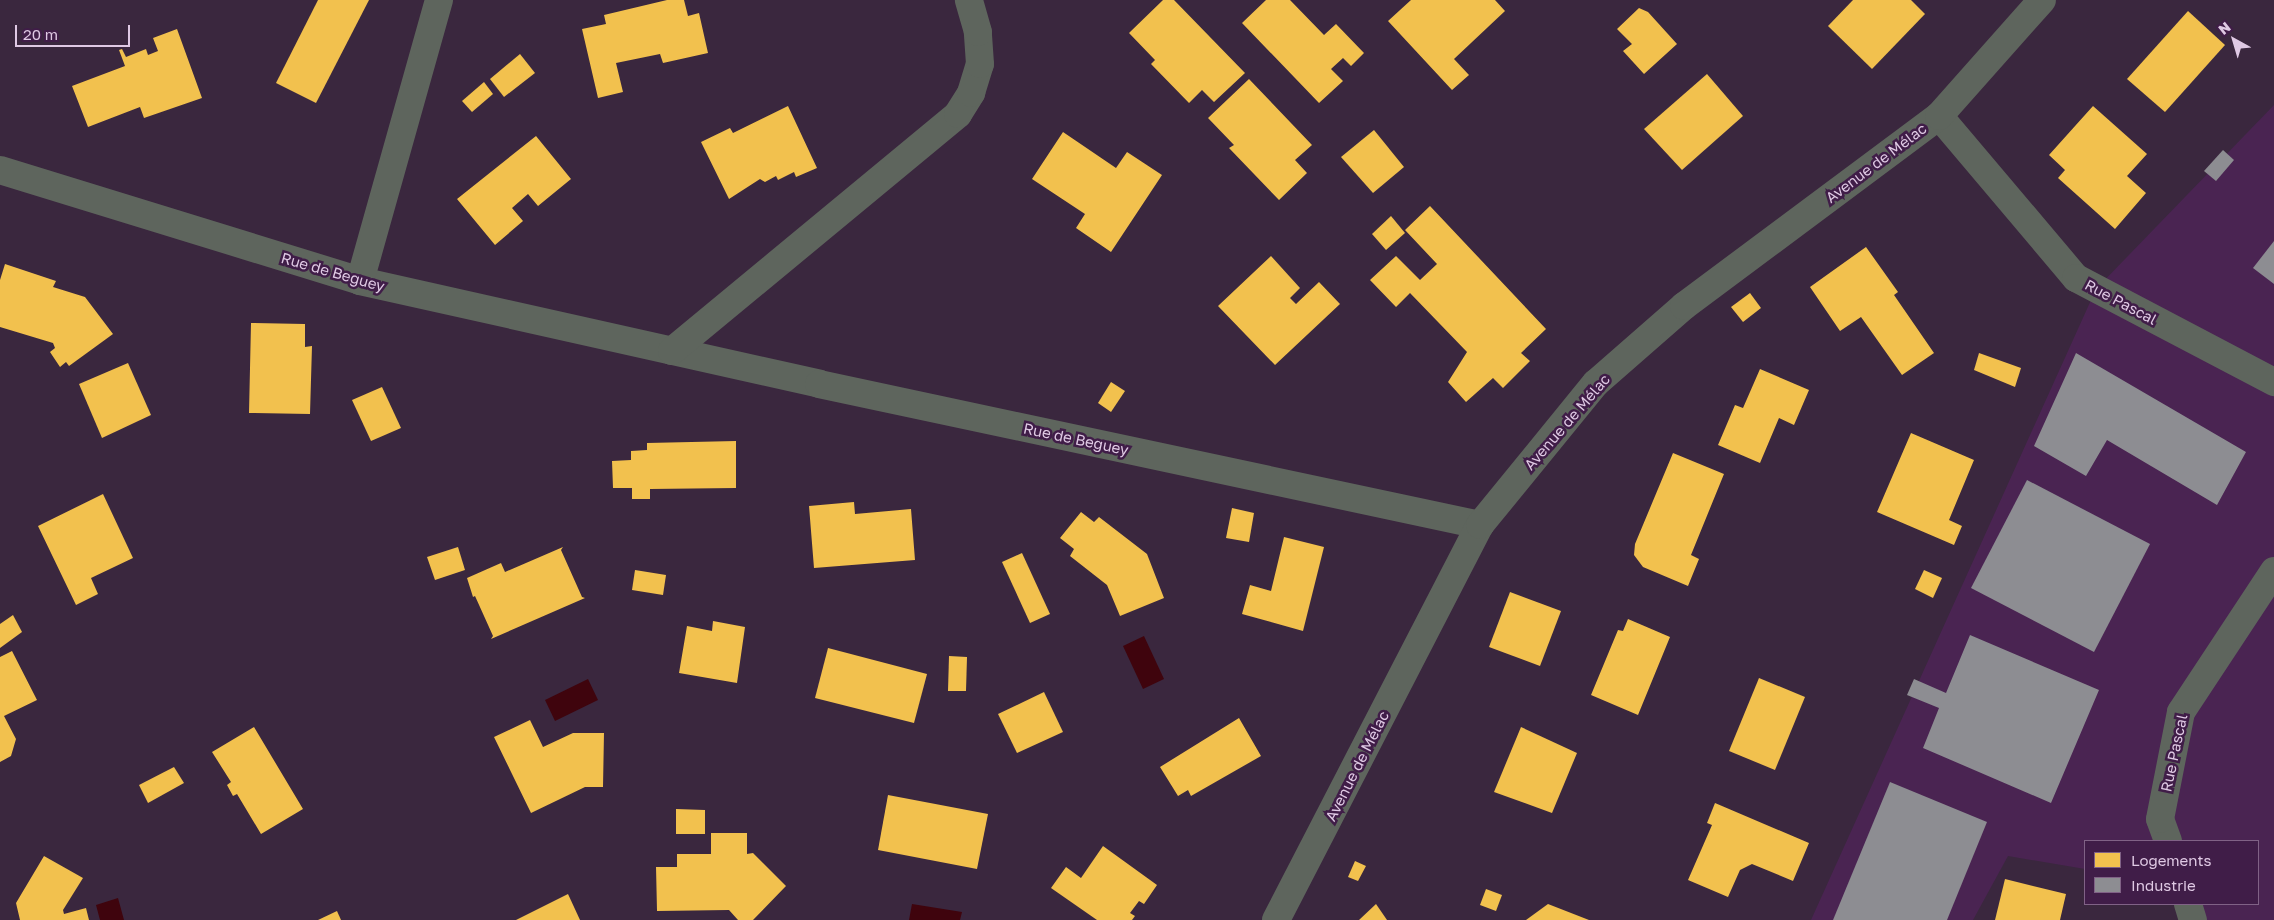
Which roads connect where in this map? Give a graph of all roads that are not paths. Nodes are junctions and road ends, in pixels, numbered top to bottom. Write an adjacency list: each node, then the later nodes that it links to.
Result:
1 (439, 0): 6 (street)
2 (968, 0): 7 (street)
3 (2042, 0): 4 (street, Avenue de Mélac)
4 (1939, 116): 8 (street, Rue Pascal); 9 (street, Avenue de Mélac)
5 (0, 170): 6 (street, Rue de Beguey)
6 (360, 281): 7 (street, Rue de Beguey)
7 (672, 351): 9 (street, Rue de Beguey)
8 (2274, 382)
9 (1480, 525): 13 (street, Avenue de Mélac)
10 (2274, 571): 11 (street, Rue Pascal)
11 (2168, 840)
12 (2188, 905): 14 (street)
13 (1276, 920)
14 (2193, 920)

